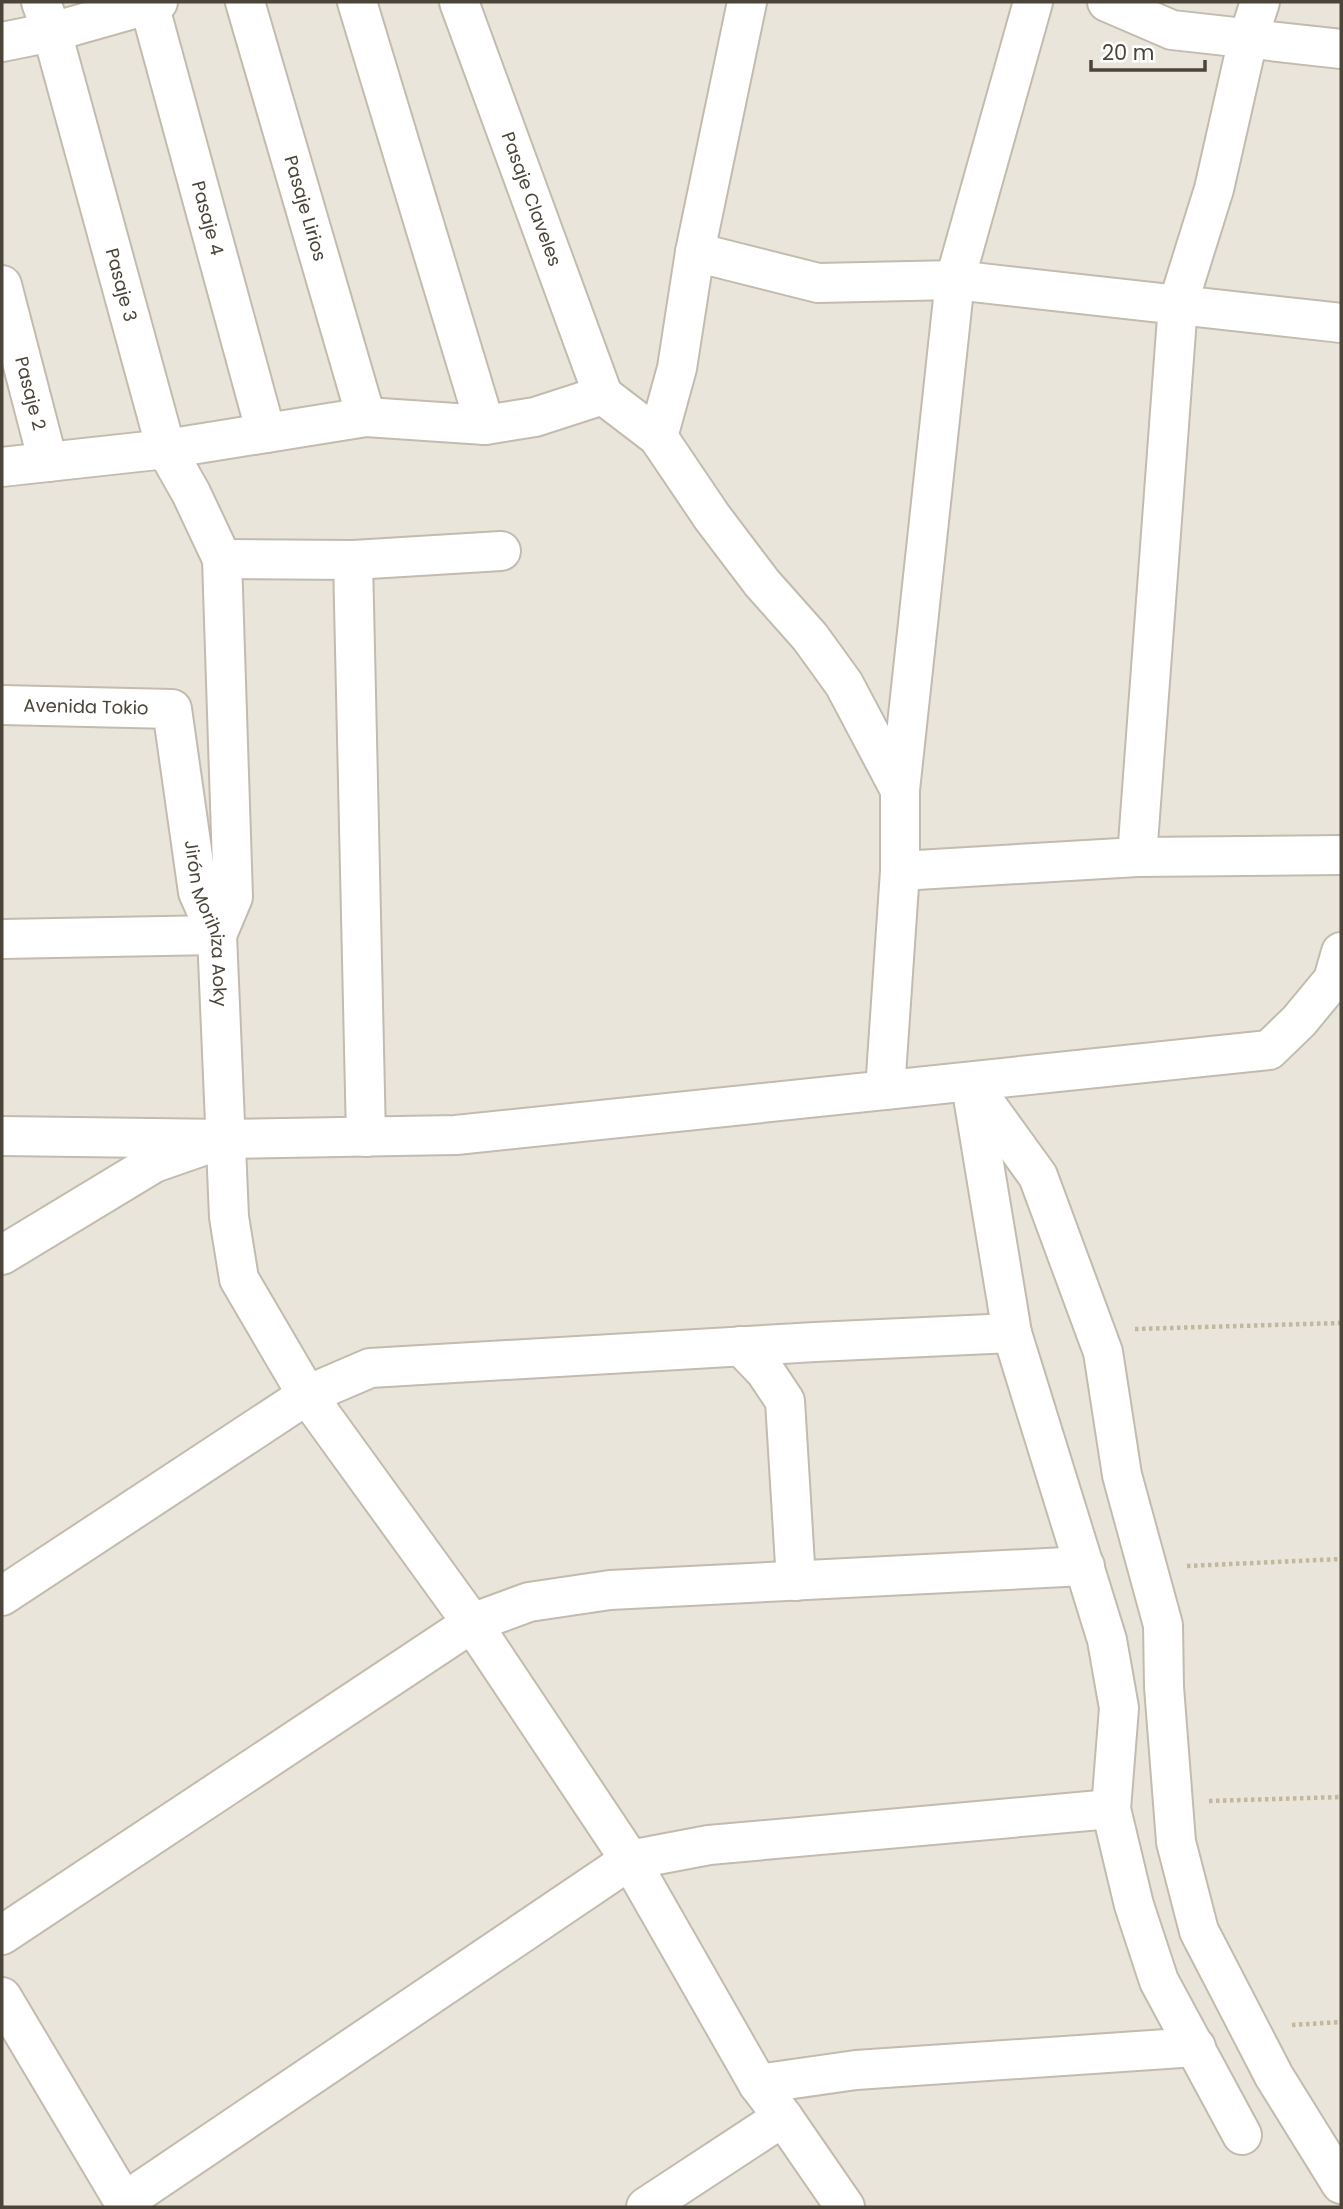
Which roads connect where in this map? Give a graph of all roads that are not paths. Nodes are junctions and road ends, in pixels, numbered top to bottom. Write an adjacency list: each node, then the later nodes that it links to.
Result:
1 (245, 2): 19 (street, Pasaje Lirios)
2 (357, 2): 20 (street)
3 (459, 2): 18 (street, Pasaje Claveles)
4 (747, 2): 13 (street)
5 (1033, 2): 14 (street)
6 (1107, 2): 10 (street)
7 (1260, 2): 10 (street)
8 (154, 3): 9 (street); 21 (street, Pasaje 4)
9 (46, 17): 11 (street); 23 (street, Pasaje 3)
10 (1248, 39): 12 (street); 16 (street)
11 (2, 42)
12 (1341, 49)
13 (695, 253): 14 (street); 22 (street)
14 (955, 280): 16 (street); 31 (street)
15 (2, 285): 24 (street, Pasaje 2)
16 (1178, 304): 17 (street); 33 (street)
17 (1341, 323)
18 (603, 396): 20 (street); 22 (street)
19 (366, 417): 20 (street); 21 (street)
20 (485, 425)
21 (267, 433): 23 (street)
22 (658, 437): 31 (street)
23 (166, 449): 24 (street); 27 (street, Pasaje 3)
24 (48, 462): 25 (street)
25 (2, 467)
26 (501, 551): 28 (street)
27 (222, 559): 28 (street); 35 (street)
28 (353, 560): 41 (street)
29 (2, 705): 30 (street, Avenida Tokio)
30 (172, 709): 35 (street, Jirón Morihiza Aoky)
31 (900, 790): 34 (street)
32 (1341, 855): 33 (street)
33 (1137, 857): 34 (street)
34 (900, 871): 39 (street)
35 (217, 935): 36 (street); 42 (street, Jirón Morihiza Aoky)
36 (2, 939)
37 (1341, 952): 38 (street)
38 (970, 1082): 39 (street); 44 (street); 59 (street)
39 (885, 1090): 41 (street)
40 (2, 1136): 42 (street)
41 (366, 1137): 42 (street)
42 (225, 1139): 43 (street); 46 (street, Jirón Morihiza Aoky)
43 (2, 1255)
44 (1012, 1334): 45 (street); 47 (street)
45 (741, 1346): 46 (street); 48 (street)
46 (307, 1395): 49 (street); 50 (street, Jirón Morihiza Aoky)
47 (1085, 1566): 48 (street); 51 (street)
48 (796, 1581): 50 (street)
49 (2, 1596)
50 (472, 1623): 52 (street, Jirón Morihiza Aoky); 53 (street)
51 (1111, 1809): 52 (street); 55 (street)
52 (630, 1860): 56 (street, Jirón Morihiza Aoky); 60 (street)
53 (2, 1935)
54 (2, 1997): 60 (street)
55 (1196, 2047): 56 (street); 58 (street)
56 (758, 2084): 57 (street, Jirón Morihiza Aoky)
57 (783, 2117): 61 (street); 62 (street, Jirón Morihiza Aoky)
58 (1242, 2135)
59 (1341, 2184)
60 (125, 2205)
61 (646, 2207)
62 (845, 2207)

